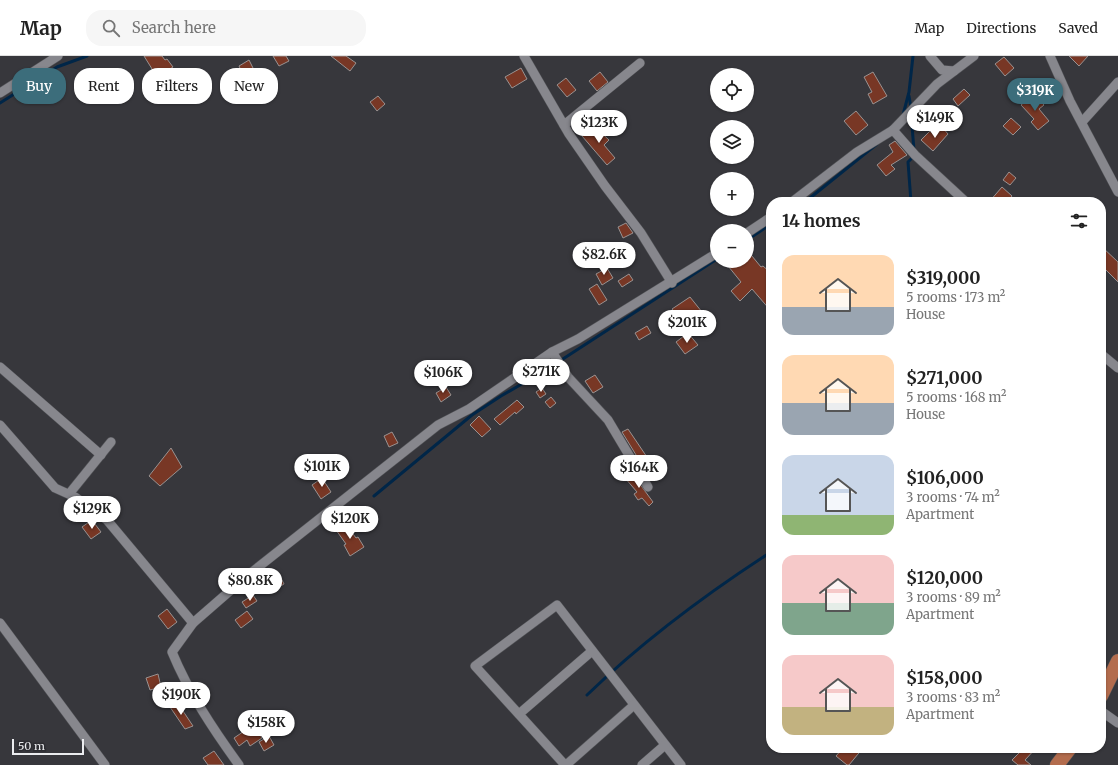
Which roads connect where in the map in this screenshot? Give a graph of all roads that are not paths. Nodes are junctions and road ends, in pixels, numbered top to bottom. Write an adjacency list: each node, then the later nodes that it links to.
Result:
1 (58, 56): 11 (street)
2 (524, 56): 13 (street)
3 (930, 56): 7 (street)
4 (974, 56): 8 (street)
5 (1050, 56): 12 (street)
6 (640, 63): 13 (street)
7 (939, 67): 8 (street); 10 (street)
8 (954, 71): 10 (street)
9 (1118, 82): 12 (street)
10 (940, 83): 14 (street)
11 (0, 93)
12 (1082, 122): 15 (street)
13 (564, 125): 21 (street)
14 (893, 130): 16 (street); 17 (street)
15 (1118, 192)
16 (798, 197)
17 (961, 197)
18 (766, 220): 19 (street)
19 (754, 228)
20 (710, 258): 21 (street)
21 (672, 283): 22 (street)
22 (552, 352): 29 (street); 32 (street)
23 (1106, 358): 25 (street)
24 (0, 367): 28 (street)
25 (1118, 368)
26 (0, 425): 30 (street)
27 (111, 442): 28 (street)
28 (100, 455): 30 (street)
29 (648, 487)
30 (69, 494): 32 (street)
31 (0, 623): 42 (street)
32 (193, 623): 43 (street)
33 (592, 651): 36 (street); 37 (street); 37 (street)
34 (1118, 661): 35 (main road)
35 (1106, 686)
36 (634, 705): 40 (street); 44 (street)
37 (519, 714): 44 (street)
38 (1106, 714): 39 (street)
39 (1118, 722)
40 (665, 745): 45 (street); 46 (street)
41 (1066, 753): 47 (main road)
42 (105, 765)
43 (239, 765)
44 (566, 765)
45 (642, 765)
46 (681, 765)
47 (1058, 765)

